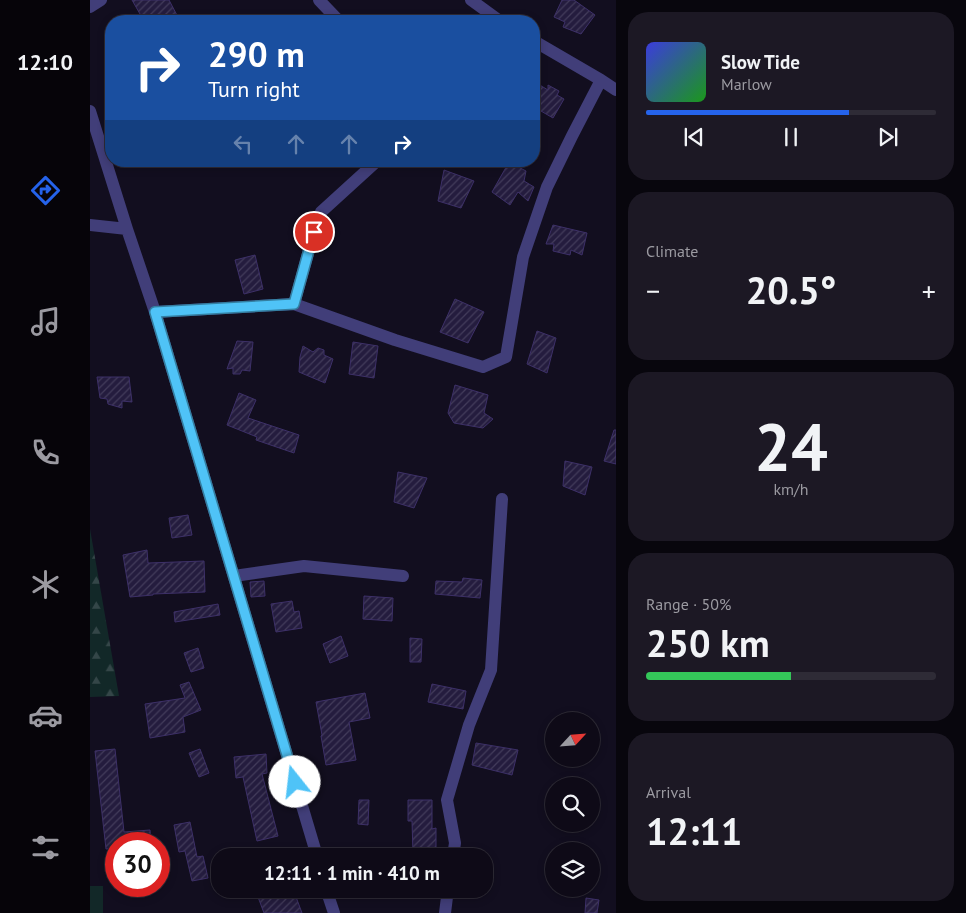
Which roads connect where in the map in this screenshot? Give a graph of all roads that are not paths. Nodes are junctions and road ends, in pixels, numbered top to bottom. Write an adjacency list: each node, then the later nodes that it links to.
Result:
1 (101, 0): 4 (street)
2 (319, 0): 5 (street)
3 (471, 0): 6 (street)
4 (90, 8)
5 (333, 15)
6 (492, 15)
7 (540, 45): 8 (street)
8 (601, 80): 9 (street); 16 (street)
9 (616, 90)
10 (90, 111): 11 (street)
11 (105, 159)
12 (108, 167): 15 (street)
13 (370, 167): 16 (street)
14 (90, 224): 15 (street)
15 (127, 229): 17 (street)
16 (294, 304): 17 (street)
17 (155, 312): 19 (street)
18 (502, 498): 22 (street)
19 (234, 576): 20 (street); 21 (street)
20 (403, 576)
21 (315, 848)
22 (454, 848)
23 (329, 898): 25 (street)
24 (447, 898): 26 (street)
25 (334, 913)
26 (445, 913)

